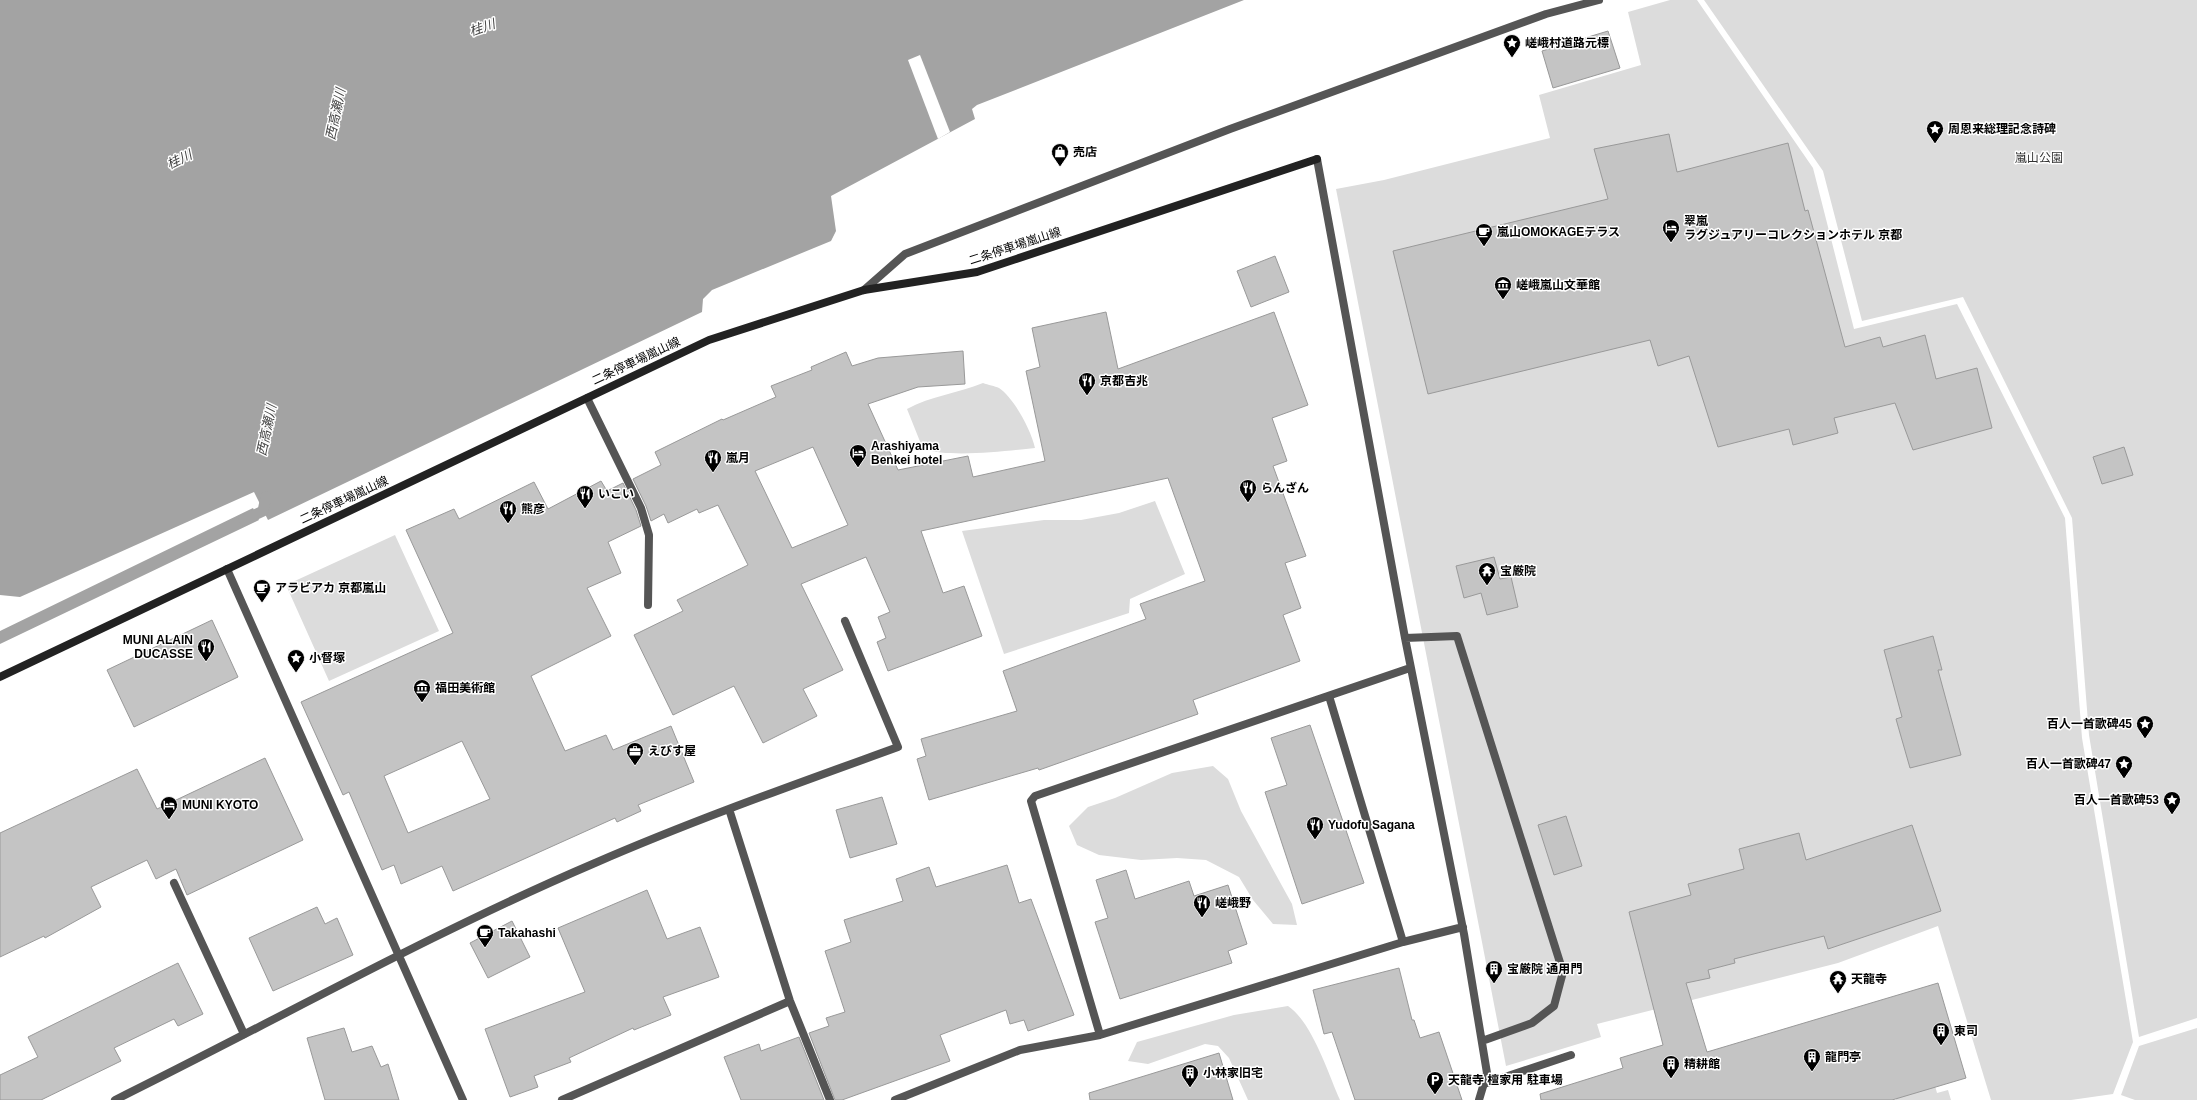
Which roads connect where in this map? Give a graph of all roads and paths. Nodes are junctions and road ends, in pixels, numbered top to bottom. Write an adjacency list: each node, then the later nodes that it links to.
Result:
1 (1599, 0): 3 (street)
2 (1317, 159): 3 (main road, 二条停車場嵐山線); 8 (street)
3 (864, 290): 4 (main road, 二条停車場嵐山線)
4 (587, 398): 5 (main road, 二条停車場嵐山線); 6 (street)
5 (227, 569): 10 (main road, 二条停車場嵐山線); 16 (street)
6 (648, 605)
7 (845, 621): 12 (street)
8 (1405, 638): 9 (street); 20 (street)
9 (1410, 668): 11 (street); 14 (street)
10 (0, 677)
11 (1329, 696): 15 (street); 19 (street)
12 (729, 809): 16 (street); 17 (street)
13 (174, 883): 18 (street)
14 (1462, 927): 15 (street); 20 (street)
15 (1403, 942): 19 (street)
16 (399, 954): 18 (street); 24 (street)
17 (790, 1001): 25 (street); 26 (street)
18 (244, 1034): 23 (street)
19 (1100, 1035): 27 (street)
20 (1482, 1041): 22 (street)
21 (1571, 1055): 22 (street)
22 (1484, 1084): 28 (street)
23 (115, 1100)
24 (463, 1100)
25 (562, 1100)
26 (830, 1100)
27 (895, 1100)
28 (1479, 1100)

